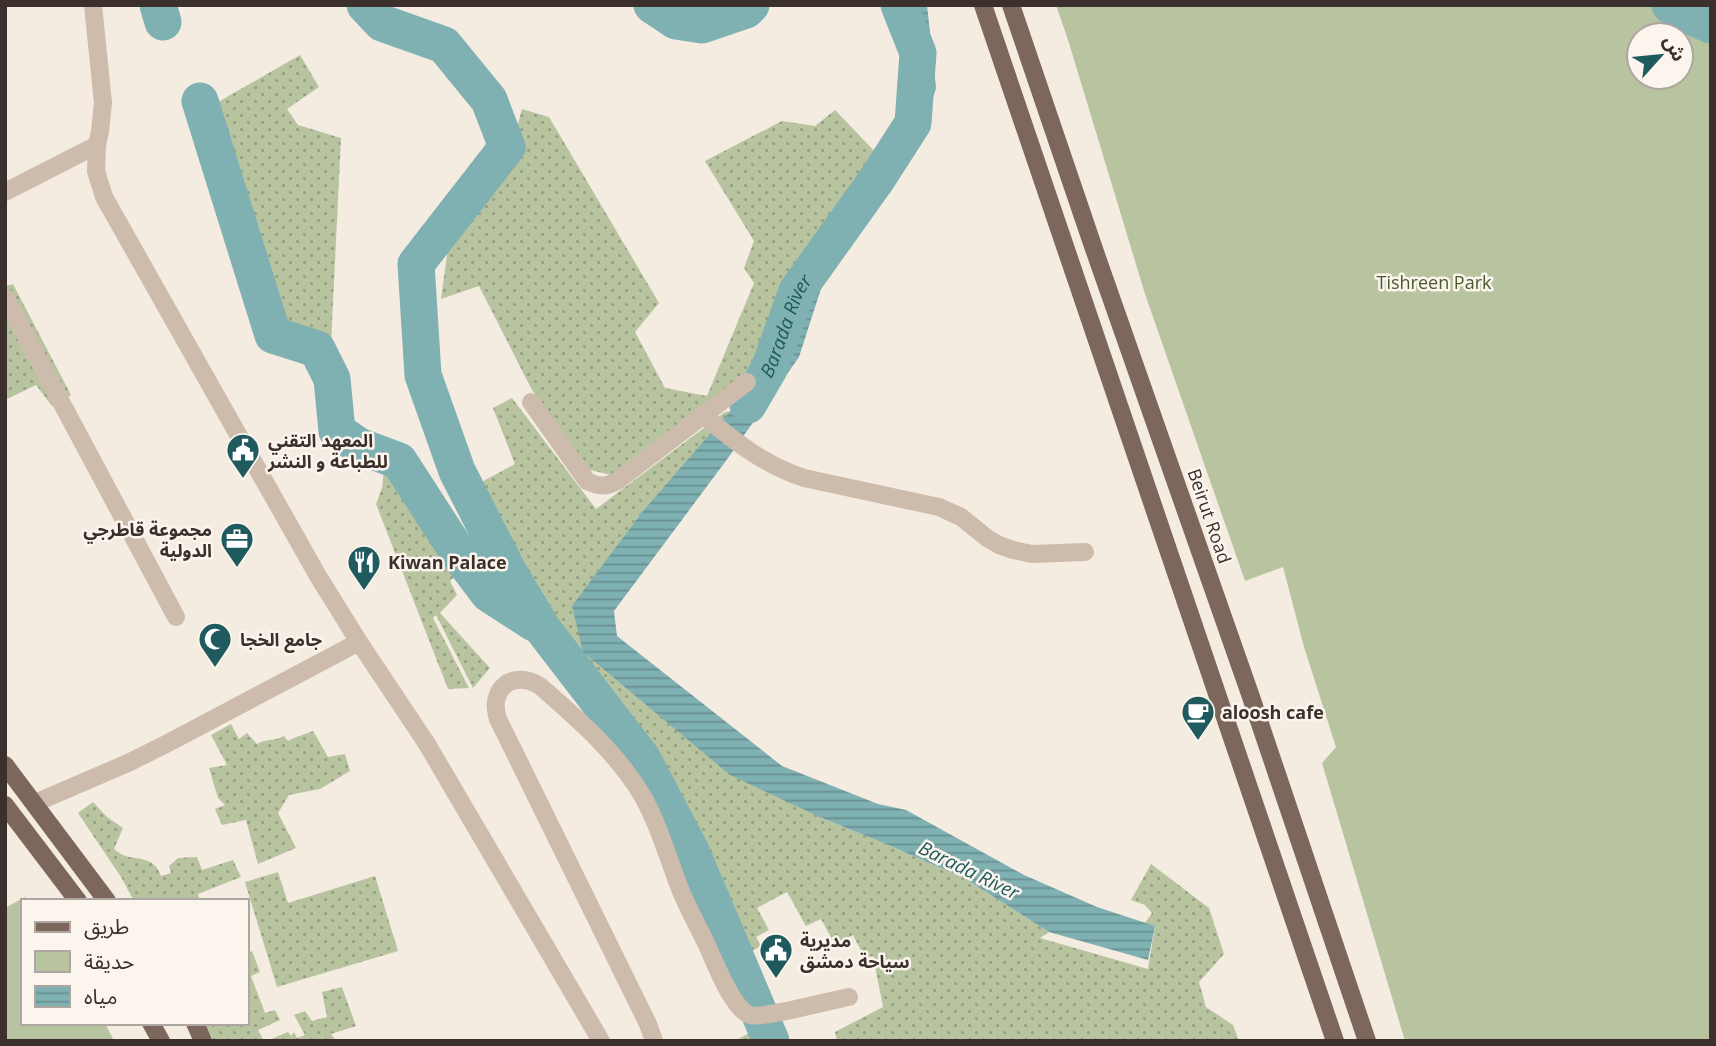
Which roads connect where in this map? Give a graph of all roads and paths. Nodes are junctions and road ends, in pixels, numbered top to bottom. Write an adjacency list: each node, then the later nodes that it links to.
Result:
1 (93, 5): 4 (street)
2 (983, 5): 25 (main road)
3 (1011, 5): 26 (main road, Beirut Road)
4 (97, 145): 5 (street); 12 (street)
5 (5, 192)
6 (5, 297): 11 (street)
7 (747, 382): 9 (street)
8 (531, 402): 9 (street)
9 (703, 415): 10 (street)
10 (1085, 552)
11 (176, 617)
12 (359, 642): 14 (street); 23 (street)
13 (5, 765): 14 (main road)
14 (34, 803): 17 (main road)
15 (5, 805): 16 (main road)
16 (76, 899)
17 (106, 899)
18 (849, 997): 24 (street)
19 (152, 1025): 21 (main road)
20 (195, 1025): 22 (main road)
21 (161, 1041)
22 (203, 1041)
23 (601, 1041)
24 (654, 1041)
25 (1335, 1041)
26 (1367, 1041)

